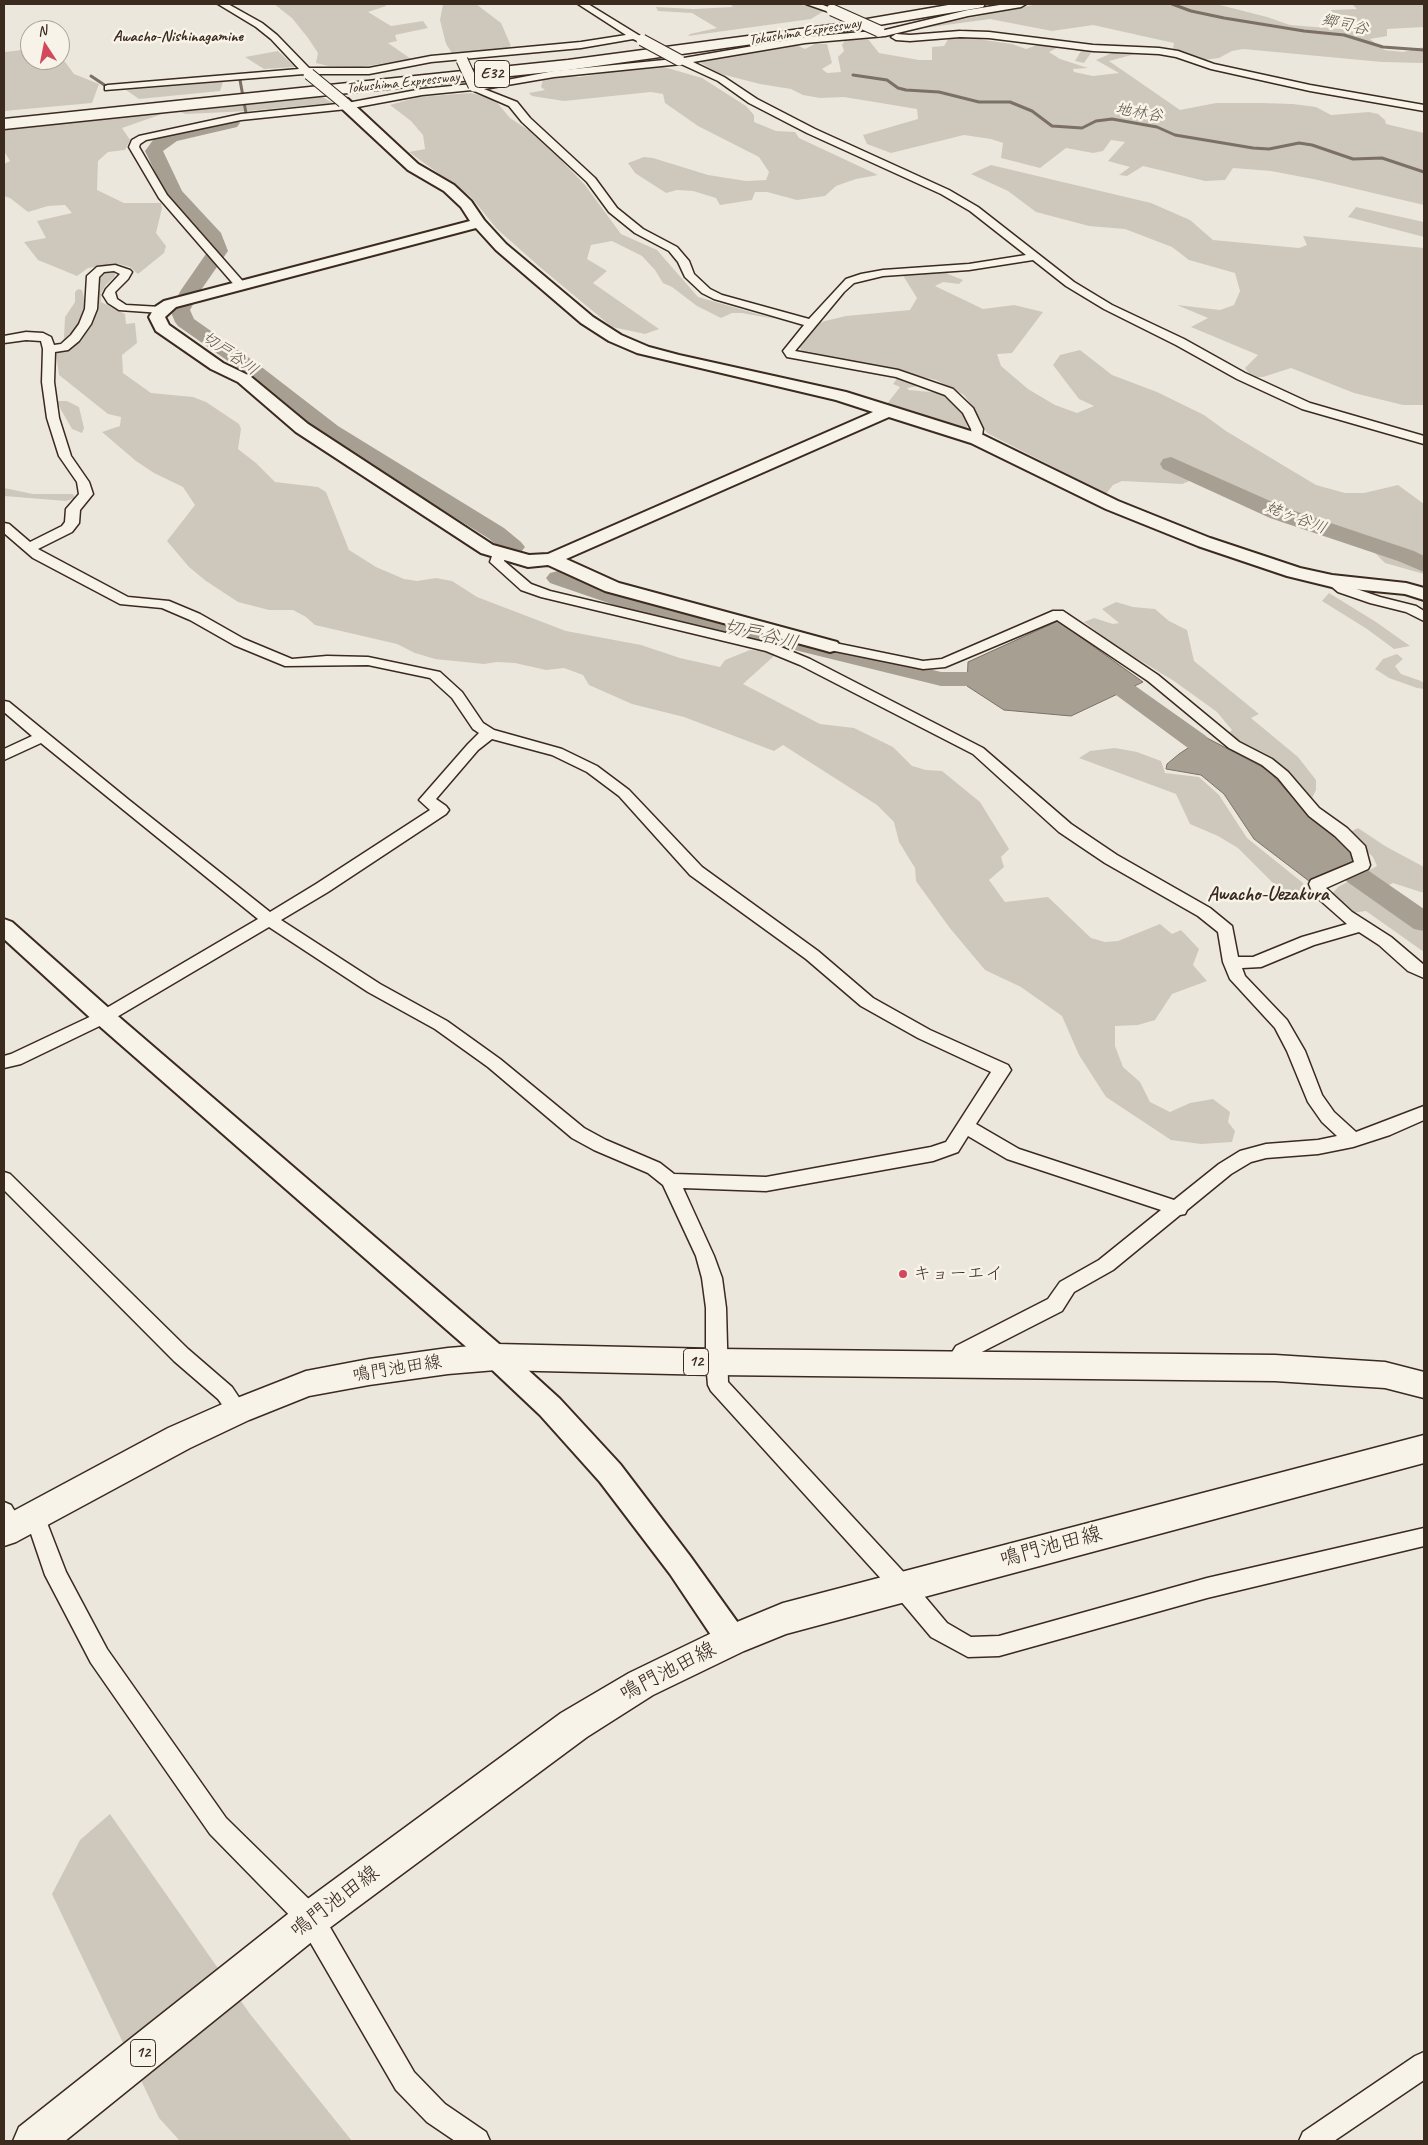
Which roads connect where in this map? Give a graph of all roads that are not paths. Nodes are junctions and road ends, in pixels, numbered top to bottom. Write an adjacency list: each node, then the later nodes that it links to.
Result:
1 (222, 4): 11 (street)
2 (582, 4): 8 (street)
3 (811, 4): 7 (street, bridge)
4 (940, 4): 16 (main road, Tokushima Expressway / E32)
5 (978, 4): 17 (main road, Tokushima Expressway / E32)
6 (1021, 4): 7 (street)
7 (882, 32): 10 (street); 15 (street)
8 (638, 38): 9 (street); 10 (street, bridge)
9 (462, 59): 11 (street); 12 (street, bridge)
10 (681, 60): 12 (street); 19 (street)
11 (307, 72): 13 (street); 14 (street, bridge)
12 (475, 87): 14 (street); 22 (street)
13 (108, 88)
14 (345, 104): 18 (street); 20 (street)
15 (1424, 108)
16 (4, 117)
17 (4, 124)
18 (479, 223): 20 (street); 25 (street)
19 (1033, 257): 22 (street); 27 (street)
20 (241, 286): 21 (street)
21 (161, 310): 24 (street); 30 (street)
22 (813, 324): 26 (street)
23 (4, 339): 24 (street)
24 (49, 349): 29 (street)
25 (890, 411): 26 (street); 31 (street)
26 (977, 439): 32 (street)
27 (1424, 440)
28 (4, 527): 29 (street)
29 (29, 548): 37 (street)
30 (499, 553): 31 (street); 43 (street)
31 (551, 559): 35 (street)
32 (1332, 581): 33 (street); 34 (street)
33 (1424, 594)
34 (1424, 617)
35 (830, 646): 41 (street)
36 (4, 705): 38 (street)
37 (489, 733): 40 (street); 48 (street)
38 (42, 737): 39 (street); 40 (street)
39 (4, 755)
40 (270, 920): 45 (street); 51 (street)
41 (1362, 926): 43 (street); 44 (street)
42 (4, 927): 45 (street)
43 (1230, 962): 49 (street)
44 (1424, 972)
45 (104, 1017): 46 (street); 53 (street)
46 (4, 1062)
47 (1424, 1113): 49 (street)
48 (965, 1126): 51 (street); 52 (street)
49 (1353, 1140): 52 (street)
50 (4, 1179): 57 (street)
51 (670, 1182): 54 (street)
52 (1178, 1209): 55 (street)
53 (496, 1357): 54 (main road, 鳴門池田線 / 12); 57 (main road, 鳴門池田線 / 12); 62 (street)
54 (716, 1362): 55 (main road, 鳴門池田線 / 12); 61 (street)
55 (954, 1365): 56 (main road, 鳴門池田線 / 12)
56 (1424, 1384)
57 (238, 1411): 59 (main road, 鳴門池田線 / 12)
58 (1424, 1449): 61 (main road, 鳴門池田線 / 12)
59 (14, 1521): 63 (street)
60 (1424, 1537): 61 (street)
61 (902, 1586): 62 (main road, 鳴門池田線 / 12)
62 (732, 1640): 63 (main road, 鳴門池田線 / 12)
63 (311, 1919): 65 (main road, 鳴門池田線 / 12); 66 (street)
64 (1424, 2065): 67 (street)
65 (33, 2141)
66 (477, 2141)
67 (1312, 2141)

